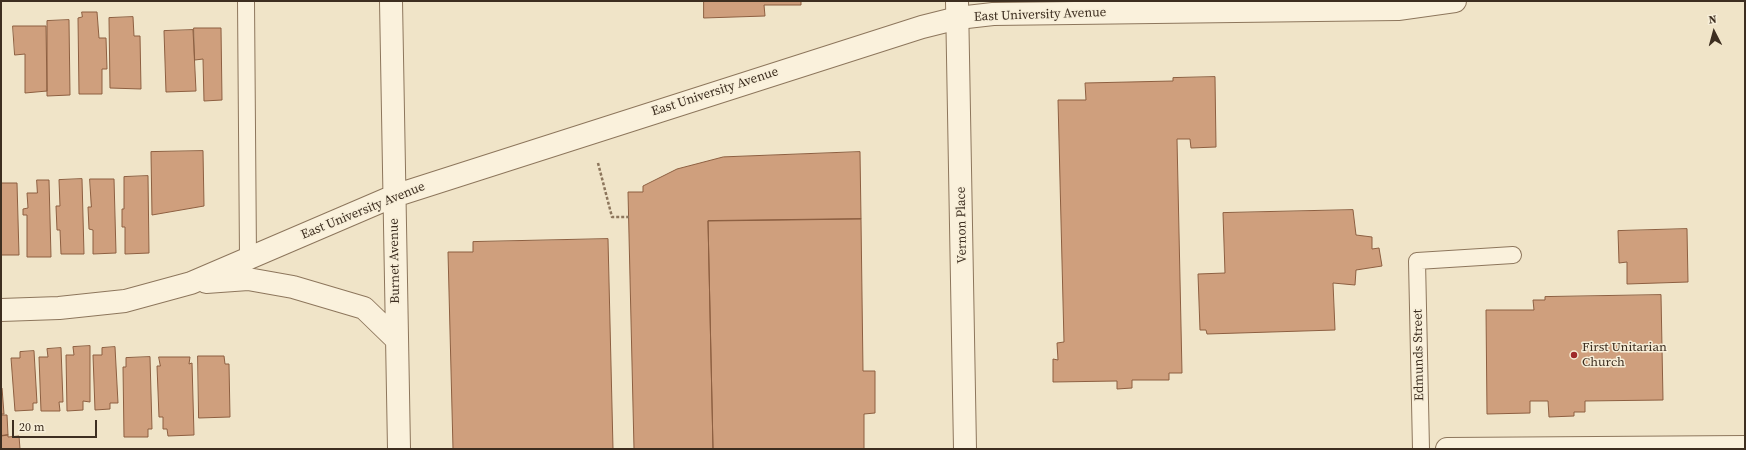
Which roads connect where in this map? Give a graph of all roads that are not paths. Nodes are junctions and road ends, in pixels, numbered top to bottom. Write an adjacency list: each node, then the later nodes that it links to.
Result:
1 (246, 1): 7 (lane)
2 (391, 1): 5 (street, Burnet Avenue)
3 (1455, 1): 4 (street, East University Avenue)
4 (957, 10): 5 (street, East University Avenue); 13 (street, Vernon Place)
5 (394, 196): 7 (street, East University Avenue); 10 (street, Burnet Avenue)
6 (1513, 255): 14 (lane, Edmunds Street)
7 (248, 258): 8 (street, East University Avenue)
8 (191, 283): 9 (street, East University Avenue); 10 (street)
9 (1, 310)
10 (397, 340): 12 (street, Burnet Avenue)
11 (1745, 448): 15 (street)
12 (399, 449)
13 (965, 449)
14 (1421, 449)
15 (1446, 449)

